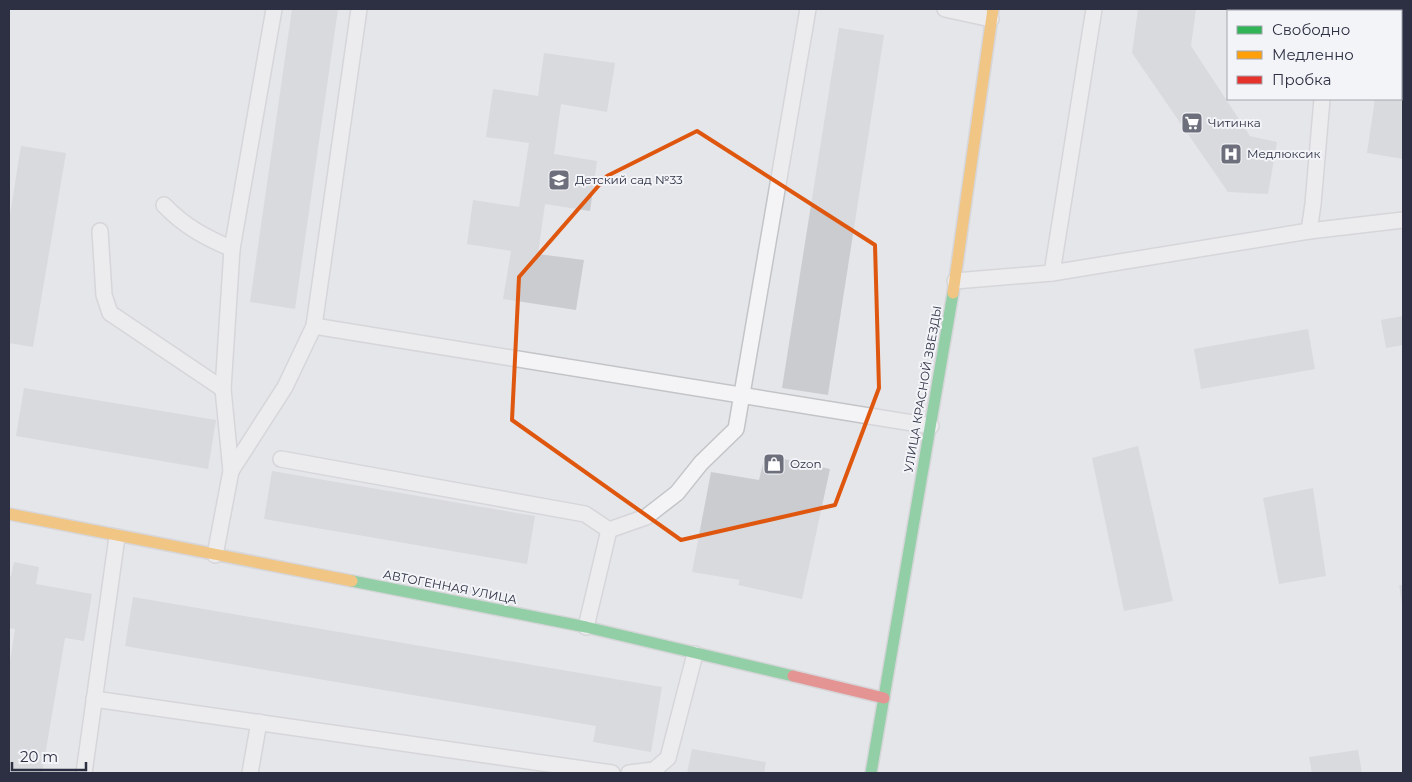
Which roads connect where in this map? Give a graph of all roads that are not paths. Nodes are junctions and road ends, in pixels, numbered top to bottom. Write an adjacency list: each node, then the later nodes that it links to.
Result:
1 (274, 9): 12 (lane)
2 (359, 9): 15 (lane)
3 (808, 9): 17 (lane)
4 (945, 9): 6 (lane)
5 (1094, 9): 13 (lane)
6 (992, 14): 14 (street, УЛИЦА КРАСНОЙ ЗВЕЗДЫ)
7 (1322, 100): 10 (lane)
8 (164, 205): 12 (lane)
9 (1403, 220): 10 (lane)
10 (1309, 231): 13 (lane)
11 (100, 232): 16 (lane)
12 (232, 249): 16 (lane)
13 (1052, 273): 14 (lane)
14 (955, 281): 18 (street, УЛИЦА КРАСНОЙ ЗВЕЗДЫ)
15 (314, 326): 17 (lane); 20 (lane)
16 (223, 389): 20 (lane)
17 (742, 395): 18 (lane); 22 (lane)
18 (931, 426): 27 (street, УЛИЦА КРАСНОЙ ЗВЕЗДЫ)
19 (281, 458): 22 (lane)
20 (231, 471): 24 (lane)
21 (9, 514): 23 (street, АВТОГЕННАЯ УЛИЦА)
22 (609, 530): 25 (lane)
23 (117, 536): 24 (street, АВТОГЕННАЯ УЛИЦА); 28 (lane)
24 (215, 555): 25 (street, АВТОГЕННАЯ УЛИЦА)
25 (586, 627): 26 (street, АВТОГЕННАЯ УЛИЦА)
26 (695, 654): 27 (street, АВТОГЕННАЯ УЛИЦА); 33 (lane)
27 (884, 698): 34 (street, УЛИЦА КРАСНОЙ ЗВЕЗДЫ)
28 (94, 699): 29 (lane); 30 (lane)
29 (259, 722): 31 (lane); 32 (lane)
30 (84, 773)
31 (250, 773)
32 (612, 773)
33 (629, 773)
34 (871, 773)

